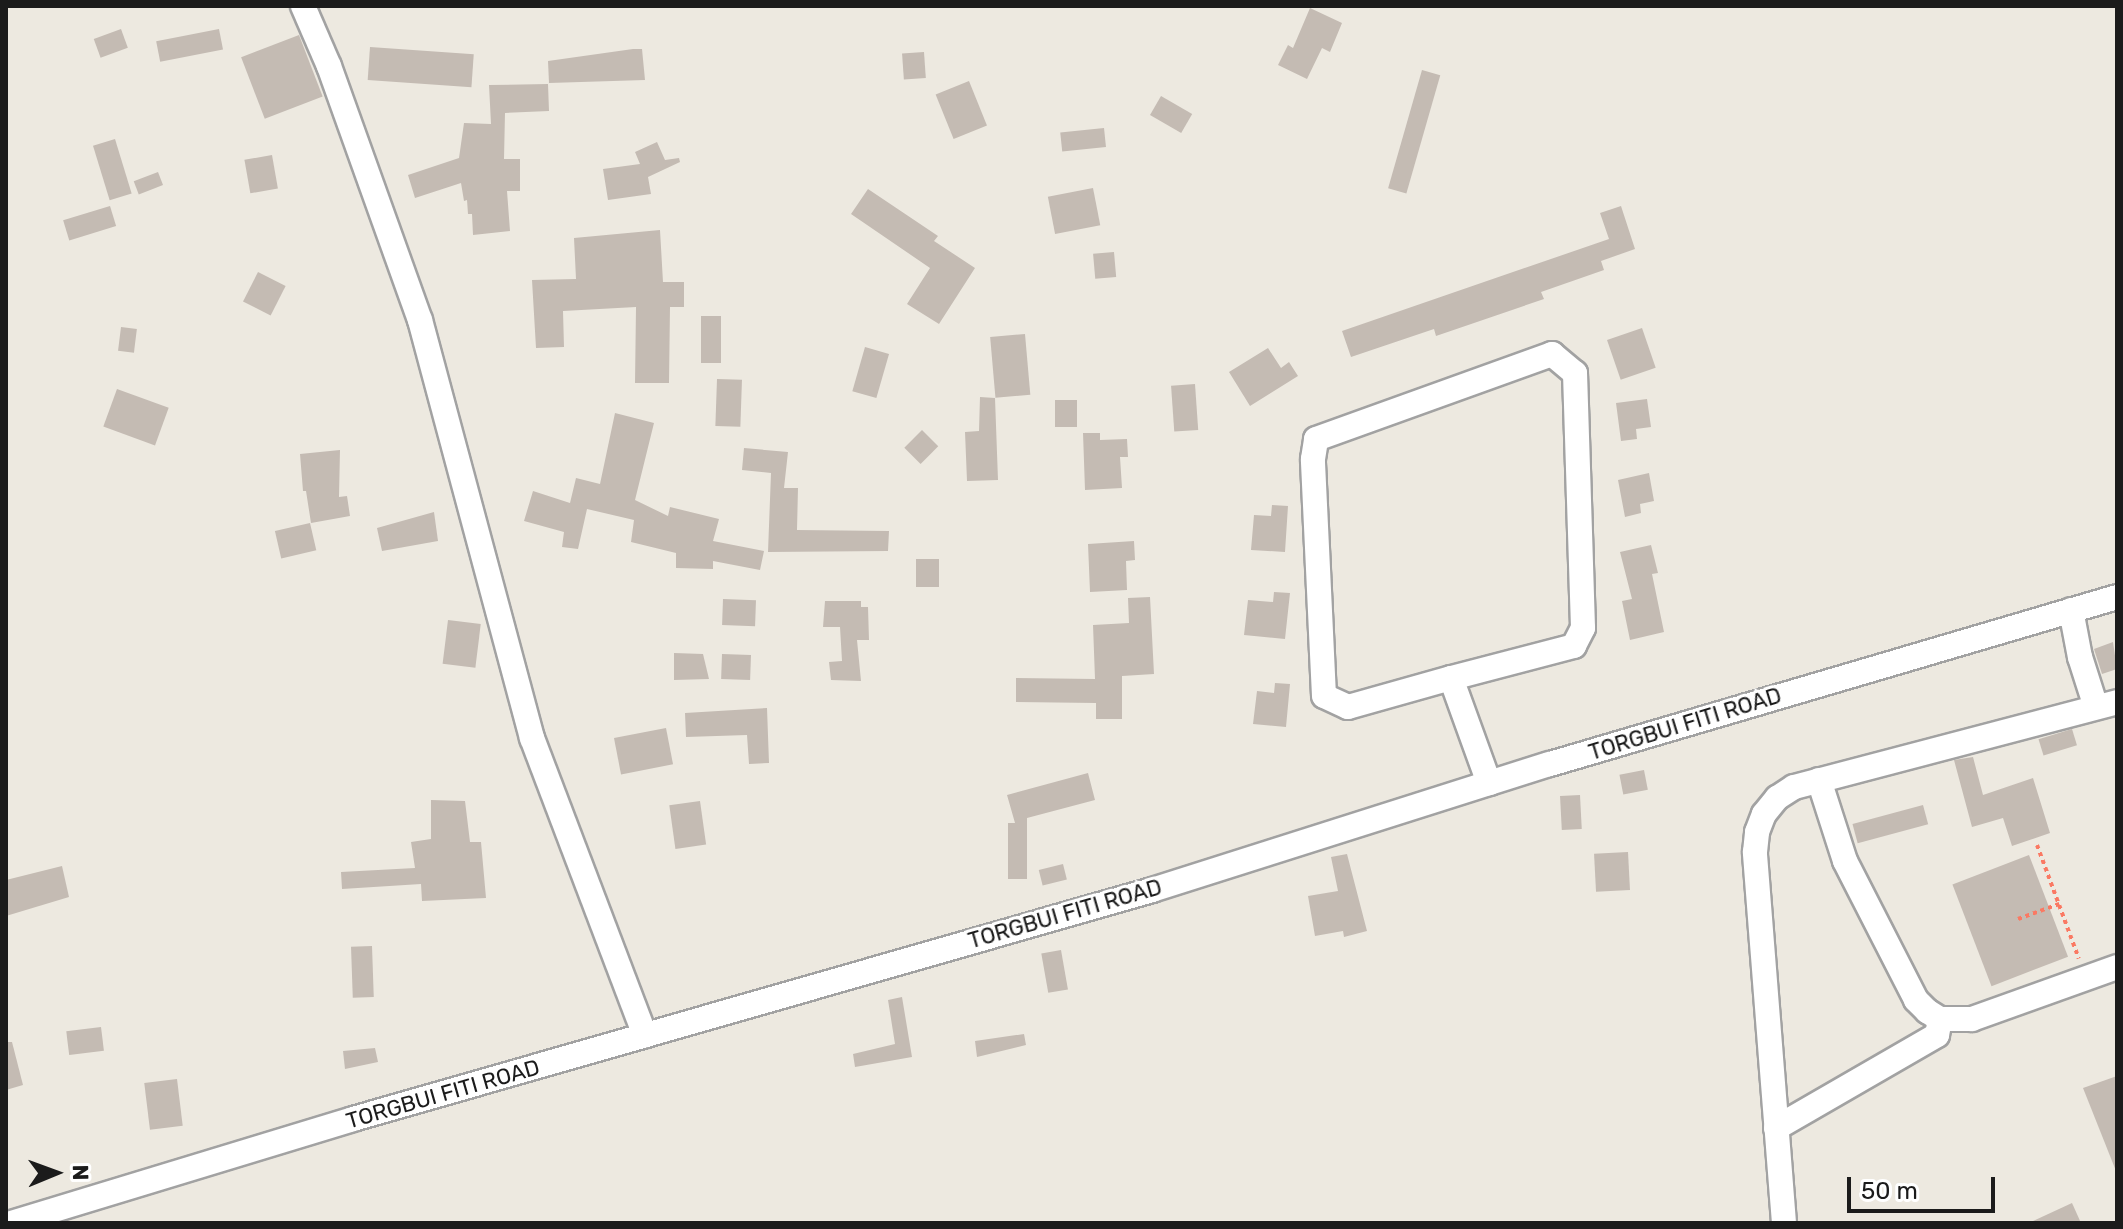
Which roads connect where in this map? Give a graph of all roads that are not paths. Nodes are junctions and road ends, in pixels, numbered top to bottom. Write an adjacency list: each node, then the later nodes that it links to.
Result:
1 (303, 6): 10 (street)
2 (2117, 597): 3 (street, TORGBUI FITI ROAD)
3 (2071, 610): 5 (street); 7 (street, TORGBUI FITI ROAD)
4 (1451, 678): 4 (street); 7 (street)
5 (2106, 704): 6 (street)
6 (1819, 780): 9 (street); 11 (street)
7 (1489, 783): 10 (street, TORGBUI FITI ROAD)
8 (2117, 967): 9 (street)
9 (1940, 1019): 11 (street)
10 (645, 1035): 12 (street, TORGBUI FITI ROAD)
11 (1776, 1128): 13 (street)
12 (11, 1223)
13 (1784, 1223)

